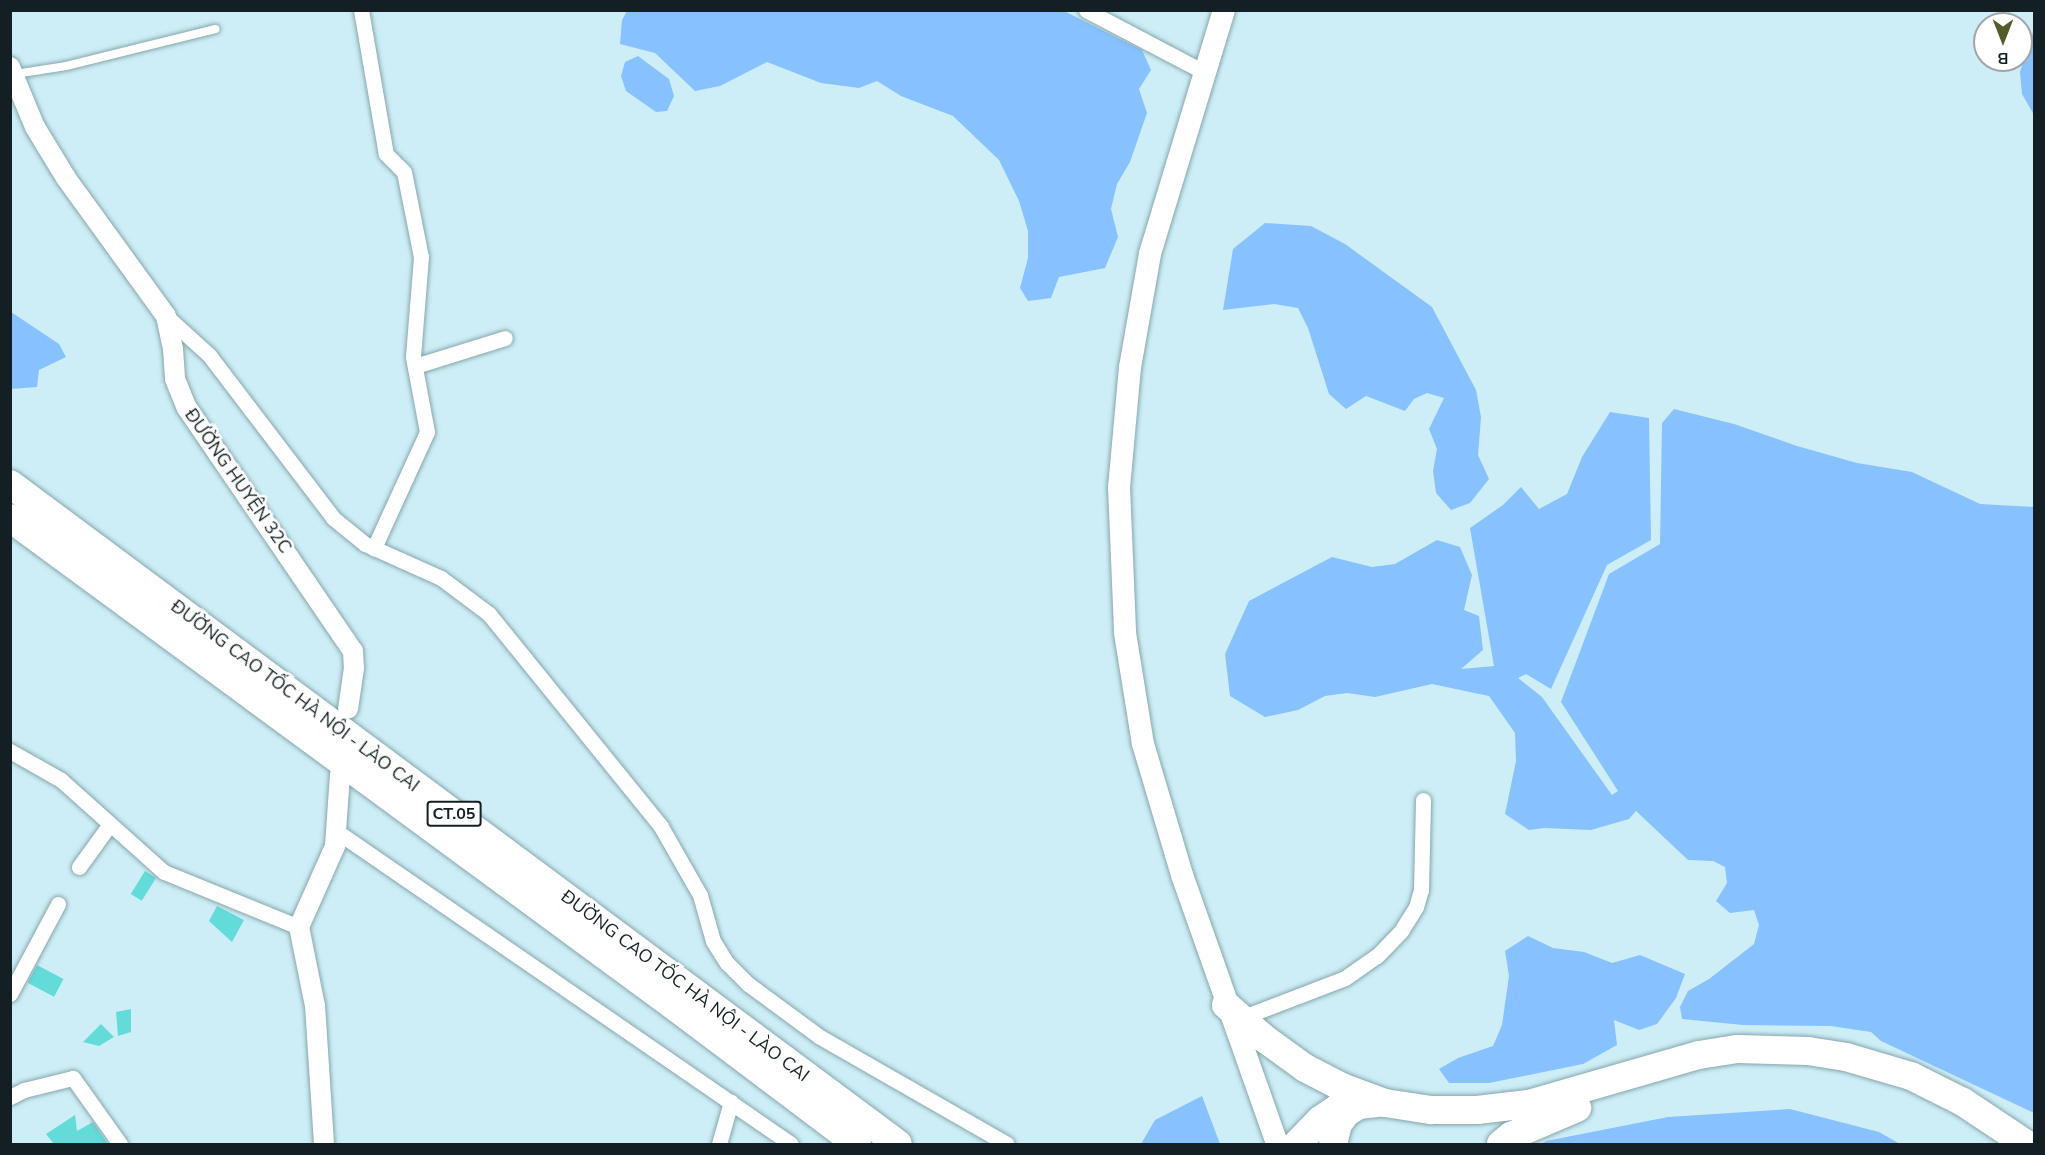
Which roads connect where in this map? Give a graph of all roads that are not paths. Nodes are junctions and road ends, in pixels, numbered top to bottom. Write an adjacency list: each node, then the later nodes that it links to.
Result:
1 (361, 10): 9 (street)
2 (1086, 10): 6 (street)
3 (1224, 10): 6 (main road)
4 (216, 29): 5 (lane)
5 (12, 71): 7 (street, ĐƯỜNG HUYỆN 32C)
6 (1204, 72): 23 (main road)
7 (166, 316): 12 (street); 13 (street, ĐƯỜNG HUYỆN 32C)
8 (505, 338): 9 (street)
9 (415, 366): 12 (street)
10 (10, 484): 32 (highway, ĐƯỜNG CAO TỐC HÀ NỘI - LÀO CAI / CT.05)
11 (10, 518): 31 (highway, ĐƯỜNG CAO TỐC HÀ NỘI - LÀO CAI / CT.05)
12 (374, 548): 33 (street)
13 (348, 709)
14 (10, 751): 17 (street)
15 (340, 774): 18 (street)
16 (1423, 800): 23 (street)
17 (111, 824): 19 (street); 21 (street)
18 (336, 831): 21 (street); 25 (street)
19 (79, 867)
20 (58, 904): 22 (street)
21 (299, 927): 28 (street)
22 (10, 994)
23 (1234, 1011): 26 (highway); 34 (main road)
24 (10, 1097): 27 (street)
25 (731, 1102): 29 (street); 30 (street)
26 (1373, 1103): 35 (highway); 36 (highway); 39 (highway)
27 (120, 1144)
28 (324, 1144)
29 (719, 1144)
30 (791, 1144)
31 (856, 1144)
32 (898, 1144)
33 (1007, 1144)
34 (1277, 1144)
35 (1298, 1144)
36 (1333, 1144)
37 (1501, 1144): 38 (highway)
38 (1999, 1144)
39 (2026, 1144)

